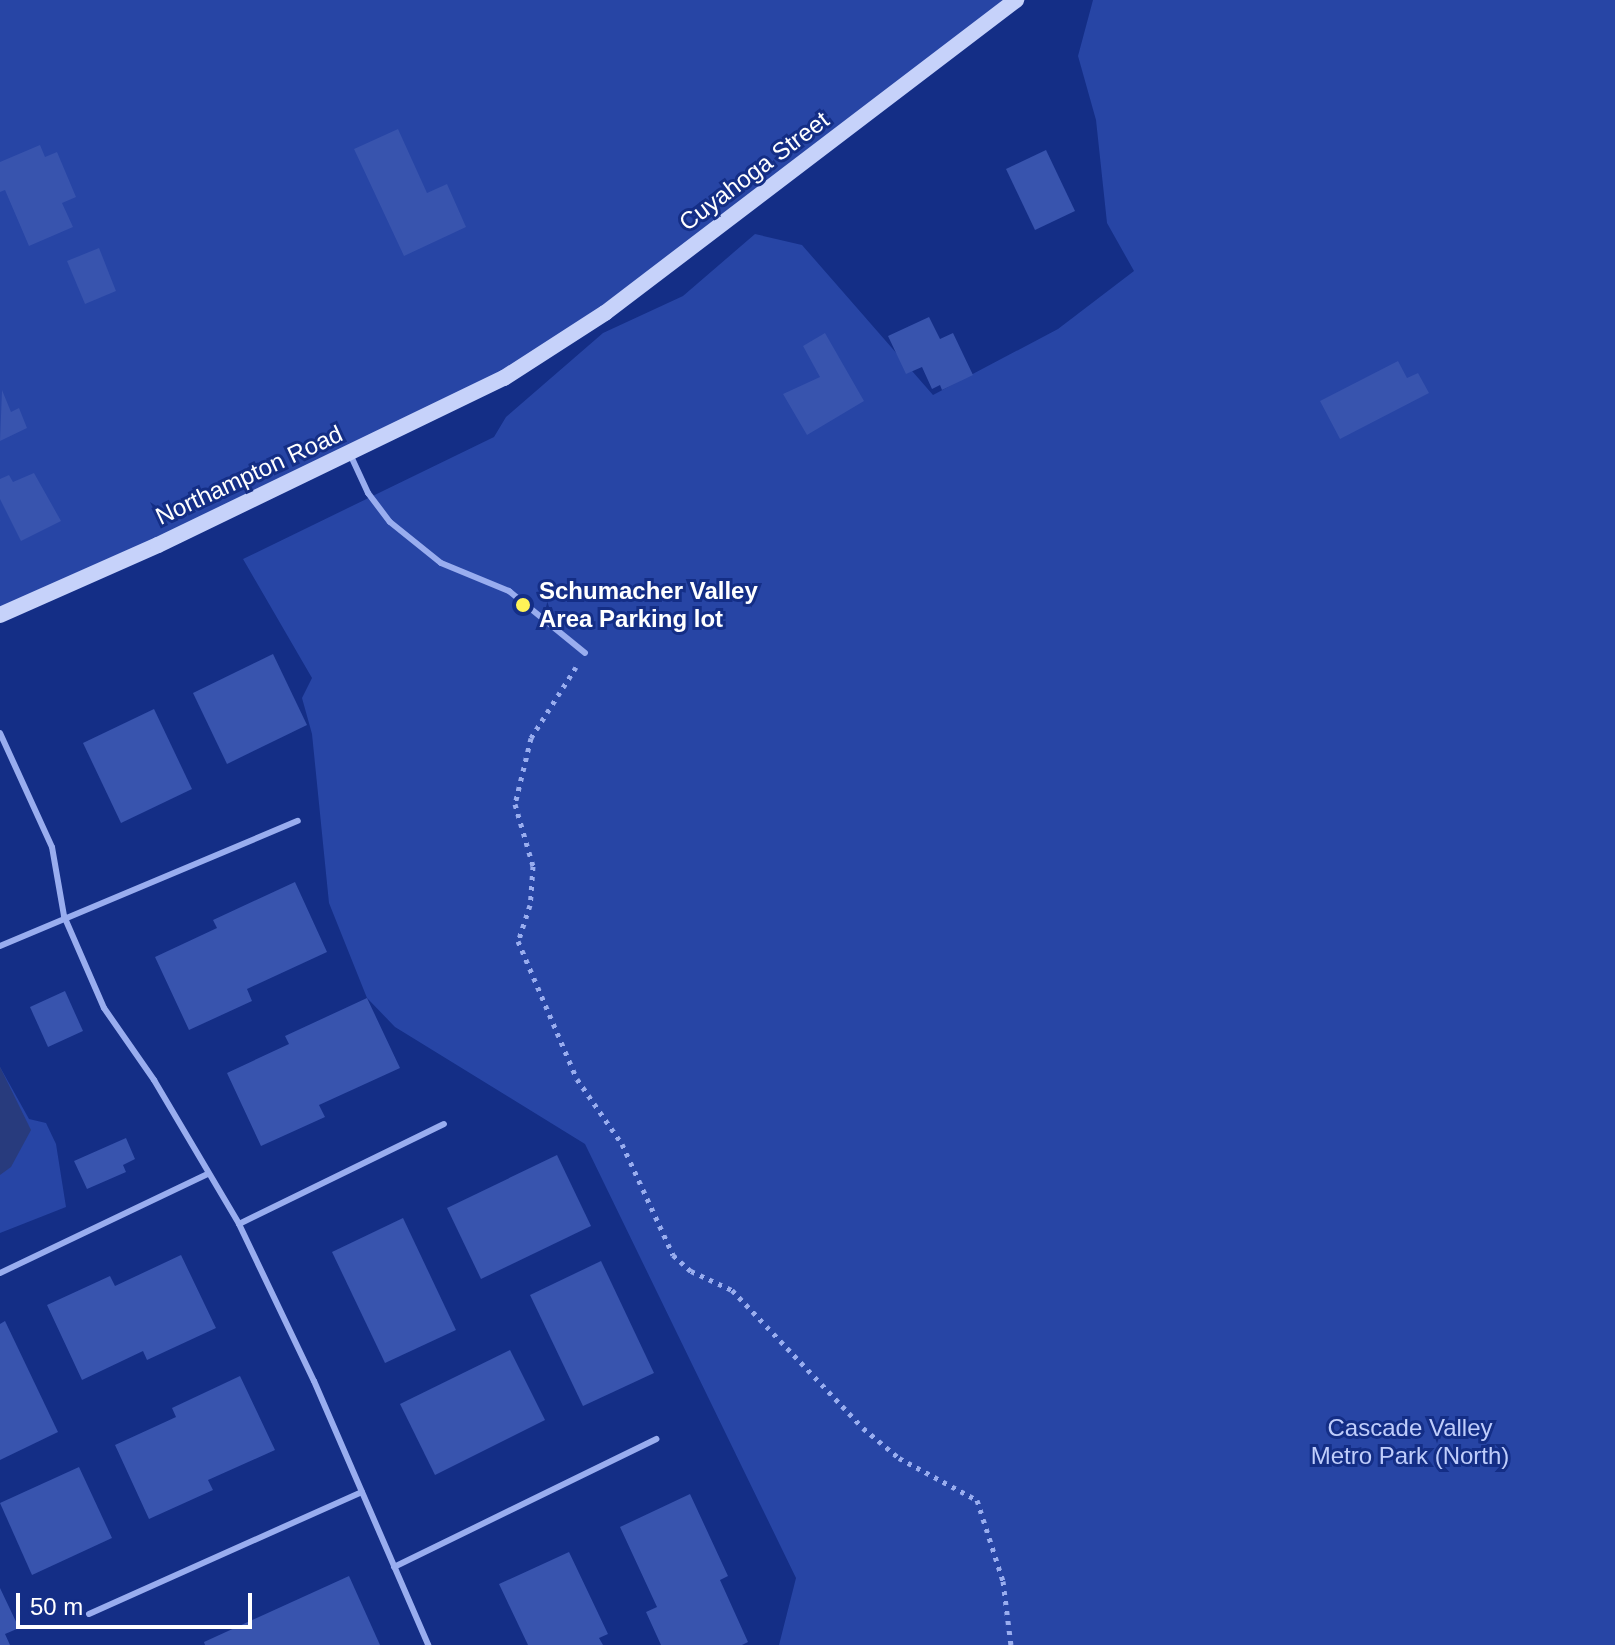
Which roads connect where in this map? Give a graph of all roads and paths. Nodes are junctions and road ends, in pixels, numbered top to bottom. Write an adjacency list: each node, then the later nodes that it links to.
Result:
1 (1016, 0): 2 (street, Cuyahoga Street)
2 (515, 371): 3 (street, Northampton Road)
3 (350, 454): 4 (street, Northampton Road); 5 (lane)
4 (0, 615)
5 (585, 653): 19 (path)
6 (0, 733): 8 (lane)
7 (298, 821): 8 (lane)
8 (64, 916): 9 (lane); 11 (lane)
9 (0, 946)
10 (444, 1124): 12 (lane)
11 (208, 1174): 12 (lane); 13 (lane)
12 (239, 1224): 15 (lane)
13 (0, 1273)
14 (657, 1439): 16 (lane)
15 (362, 1492): 16 (lane); 17 (lane)
16 (394, 1567): 18 (lane)
17 (89, 1614)
18 (428, 1645)
19 (1011, 1645)

